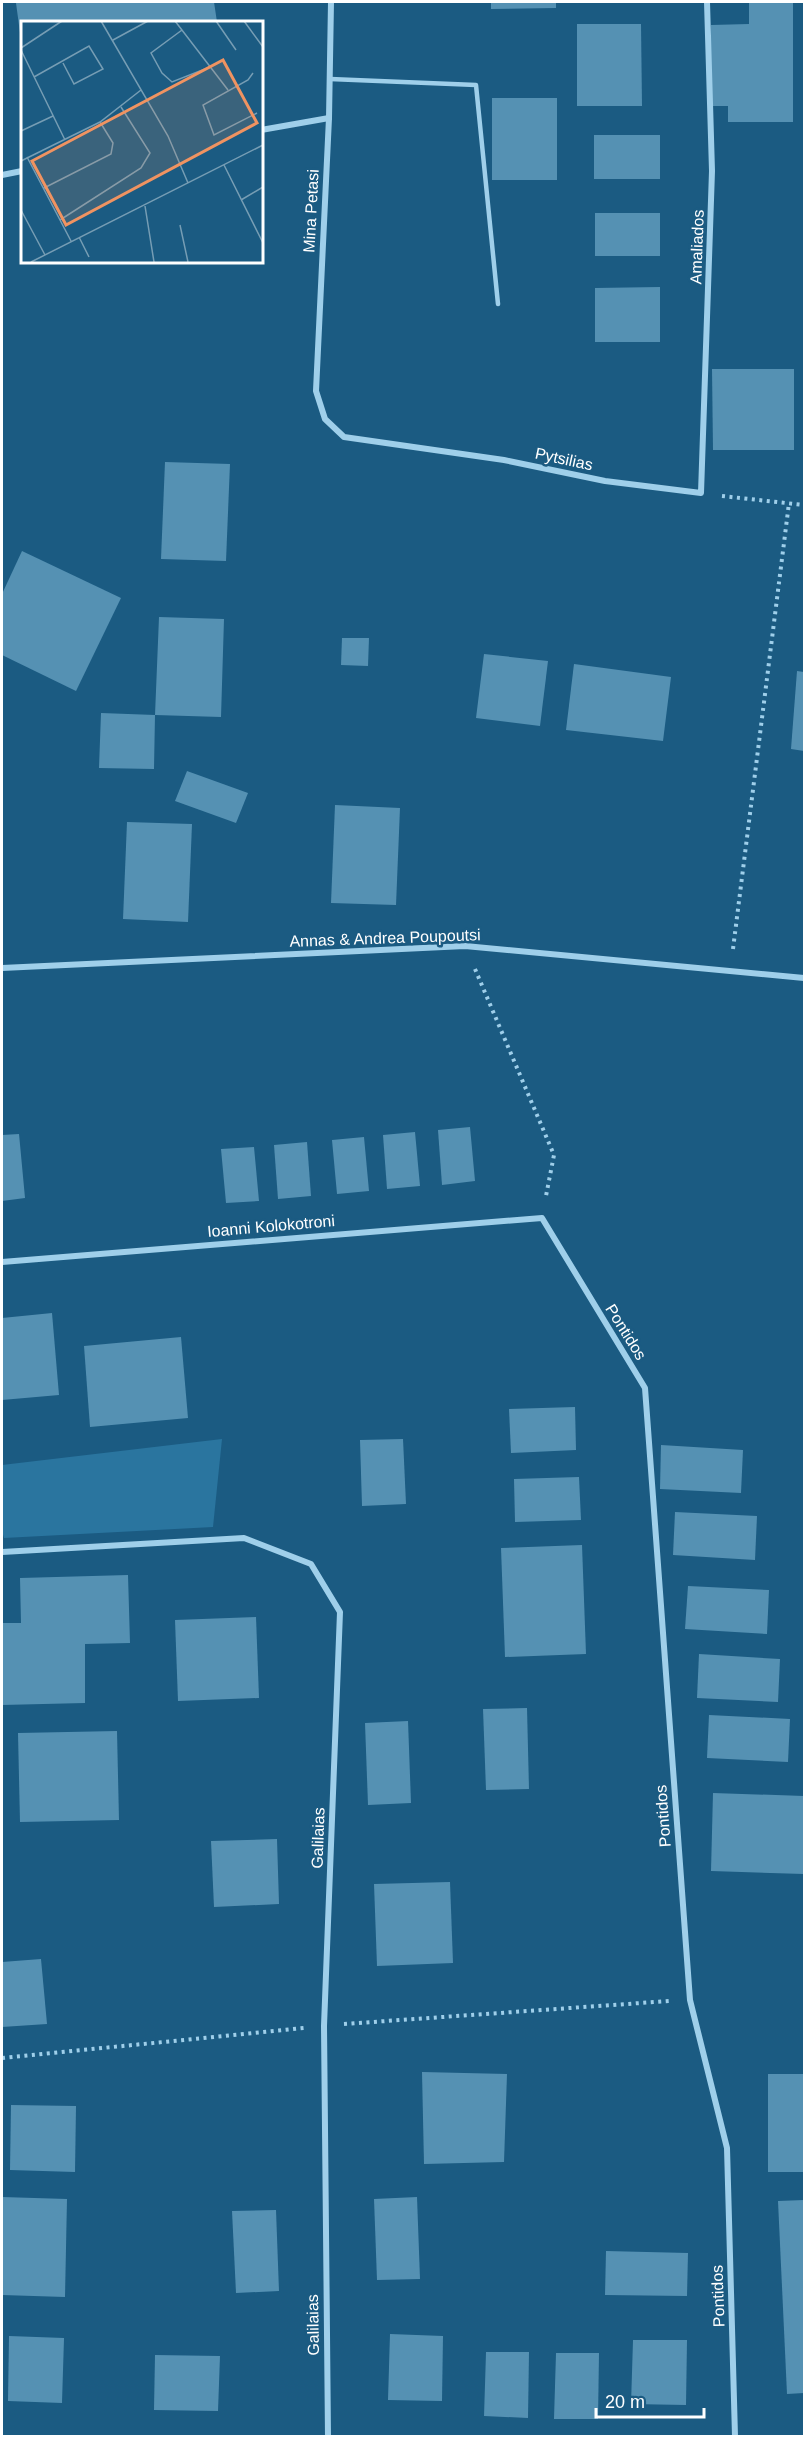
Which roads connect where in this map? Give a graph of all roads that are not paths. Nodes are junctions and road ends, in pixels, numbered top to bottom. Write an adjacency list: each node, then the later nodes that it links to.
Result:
1 (331, 2): 3 (street, Mina Petasi)
2 (707, 2): 10 (street, Amaliados)
3 (330, 79): 4 (street, Mina Petasi); 8 (lane)
4 (329, 118): 5 (street); 9 (street, Mina Petasi)
5 (262, 130)
6 (21, 171): 7 (street)
7 (2, 175)
8 (498, 304)
9 (325, 419): 10 (street, Pytsilias)
10 (701, 493)
11 (2, 968): 12 (street, Annas & Andrea Poupoutsi)
12 (804, 978)
13 (542, 1218): 14 (street, Ioanni Kolokotroni); 17 (street, Pontidos)
14 (2, 1262)
15 (2, 1552): 16 (street, Galilaias)
16 (328, 2436)
17 (735, 2436)

